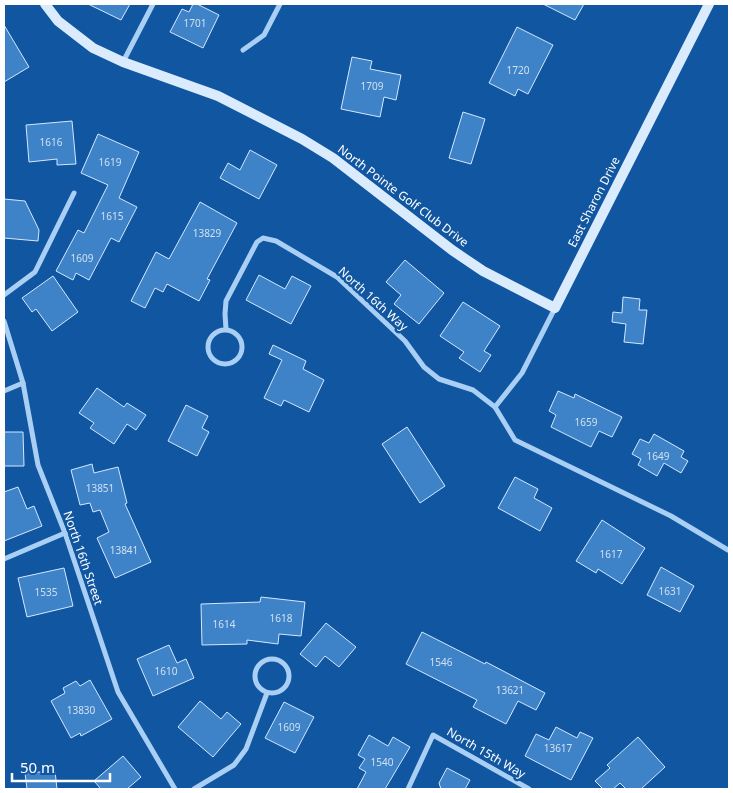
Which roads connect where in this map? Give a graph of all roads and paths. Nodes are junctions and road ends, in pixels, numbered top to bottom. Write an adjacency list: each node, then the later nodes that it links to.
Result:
1 (45, 4): 6 (street, North Pointe Golf Club Drive)
2 (152, 4): 6 (street)
3 (280, 4): 5 (street)
4 (709, 4): 9 (street, East Sharon Drive)
5 (243, 50)
6 (123, 62): 9 (street, North Pointe Golf Club Drive)
7 (74, 194): 8 (street)
8 (4, 295)
9 (555, 308): 14 (street, East Sharon Drive)
10 (4, 321): 12 (street, North 16th Street)
11 (226, 329): 11 (street); 14 (street, North 16th Way)
12 (23, 383): 13 (street); 15 (street, North 16th Street)
13 (4, 391)
14 (495, 407): 16 (street)
15 (65, 533): 17 (street); 19 (street, North 16th Street)
16 (728, 550)
17 (4, 559)
18 (267, 693): 18 (street); 20 (street)
19 (175, 789)
20 (194, 789)
21 (408, 789): 22 (street, North 15th Way)
22 (529, 789)

